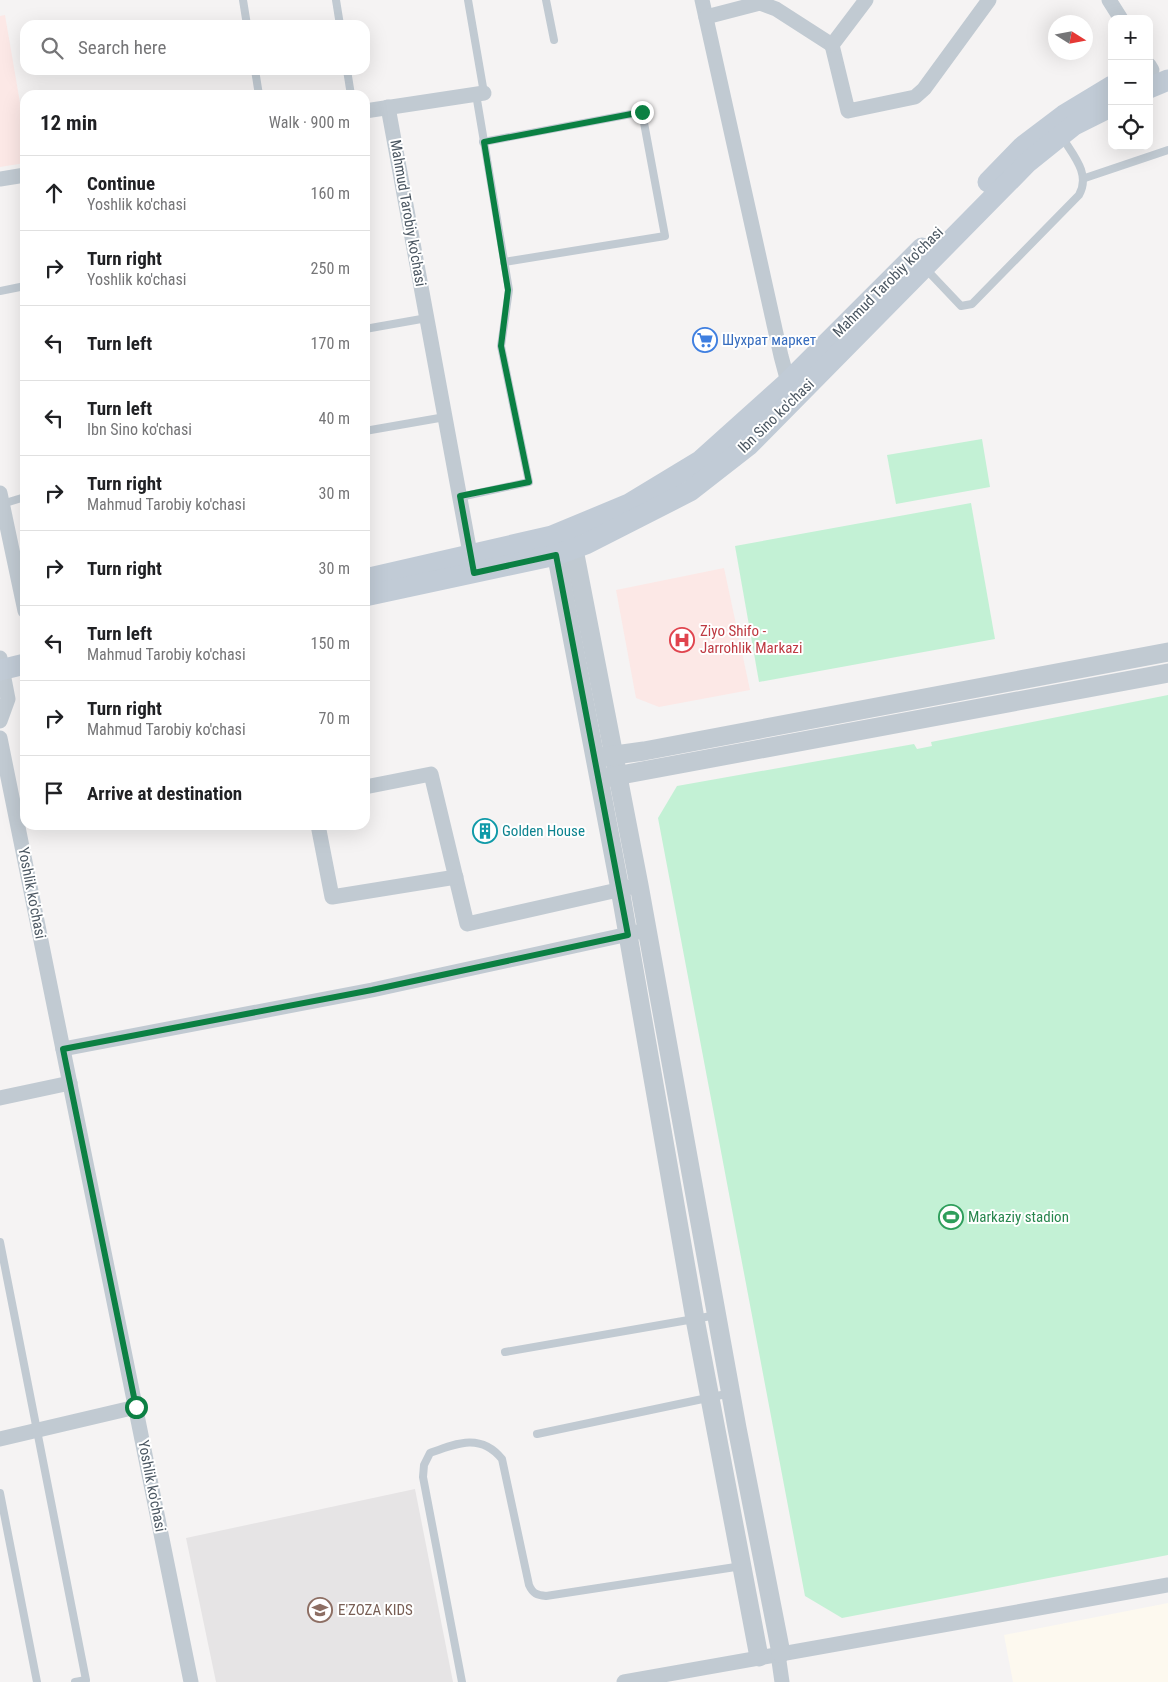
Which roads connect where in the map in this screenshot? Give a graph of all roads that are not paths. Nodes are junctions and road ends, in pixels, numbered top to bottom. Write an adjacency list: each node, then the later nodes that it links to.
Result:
1 (243, 0): 12 (lane)
2 (336, 0): 13 (lane)
3 (468, 0): 21 (lane)
4 (546, 0): 14 (lane)
5 (702, 0): 11 (street)
6 (866, 0): 15 (street)
7 (989, 0): 15 (street)
8 (1109, 0): 10 (street)
9 (779, 4): 11 (street); 15 (street)
10 (1118, 15)
11 (706, 17): 37 (street)
12 (246, 20)
13 (339, 20)
14 (554, 40)
15 (832, 45)
16 (255, 75): 19 (lane)
17 (348, 75): 20 (lane)
18 (1108, 88): 37 (main road, Mahmud Tarobiy ko'chasi)
19 (258, 90)
20 (350, 90)
21 (480, 94): 22 (street); 26 (lane)
22 (388, 107): 24 (street); 35 (street, Mahmud Tarobiy ko'chasi)
23 (1108, 108): 25 (main road, Ibn Sino ko'chasi)
24 (370, 110)
25 (1061, 135): 29 (lane); 32 (main road, Ibn Sino ko'chasi)
26 (484, 142): 31 (lane); 31 (lane)
27 (1168, 150): 29 (lane)
28 (20, 176): 30 (street)
29 (1085, 178): 32 (lane)
30 (0, 179)
31 (504, 262): 40 (lane)
32 (924, 267): 37 (main road, Ibn Sino ko'chasi)
33 (20, 287): 34 (lane)
34 (0, 291)
35 (427, 318): 36 (lane); 38 (street, Mahmud Tarobiy ko'chasi)
36 (370, 328)
37 (794, 388): 43 (main road, Mahmud Tarobiy ko'chasi)
38 (445, 417): 39 (lane); 40 (street, Mahmud Tarobiy ko'chasi)
39 (370, 430)
40 (460, 496): 44 (street, Mahmud Tarobiy ko'chasi)
41 (20, 497): 42 (lane)
42 (1, 499): 46 (street)
43 (563, 542): 44 (main road, Mahmud Tarobiy ko'chasi); 57 (street)
44 (472, 565): 45 (main road, Mahmud Tarobiy ko'chasi); 47 (main road)
45 (370, 578)
46 (20, 588)
47 (370, 595)
48 (1168, 652): 53 (street)
49 (20, 653): 50 (main road)
50 (1, 663): 51 (main road); 55 (street)
51 (20, 664)
52 (1168, 673): 54 (street)
53 (913, 700): 54 (street); 57 (street)
54 (917, 719): 58 (street)
55 (0, 721)
56 (0, 738): 67 (street, Yoshlik ko'chasi)
57 (605, 756): 58 (street); 59 (street)
58 (618, 775): 59 (street); 63 (street)
59 (599, 779): 64 (street)
60 (370, 786): 62 (street)
61 (319, 830): 62 (street)
62 (456, 877): 64 (street)
63 (639, 885): 64 (street); 65 (street)
64 (620, 889): 66 (street)
65 (647, 930): 66 (street); 71 (street)
66 (628, 935): 67 (street); 72 (street)
67 (63, 1049): 68 (street, Yoshlik ko'chasi)
68 (70, 1083): 69 (street); 76 (street, Yoshlik ko'chasi)
69 (0, 1098)
70 (0, 1242): 77 (lane)
71 (717, 1315): 72 (lane); 74 (street)
72 (695, 1319): 73 (lane); 75 (street)
73 (505, 1352)
74 (731, 1393): 75 (lane); 83 (street)
75 (709, 1397): 78 (lane); 81 (street)
76 (136, 1407): 77 (street); 88 (street, Yoshlik ko'chasi)
77 (37, 1431): 79 (street); 87 (lane)
78 (537, 1434)
79 (0, 1439)
80 (0, 1493): 86 (lane)
81 (742, 1566): 84 (street); 89 (lane)
82 (1168, 1585): 83 (street)
83 (780, 1654): 84 (street); 91 (street)
84 (759, 1658): 85 (street)
85 (668, 1678): 90 (street)
86 (37, 1682)
87 (75, 1682)
88 (191, 1682)
89 (462, 1682)
90 (624, 1682)
91 (782, 1682)

